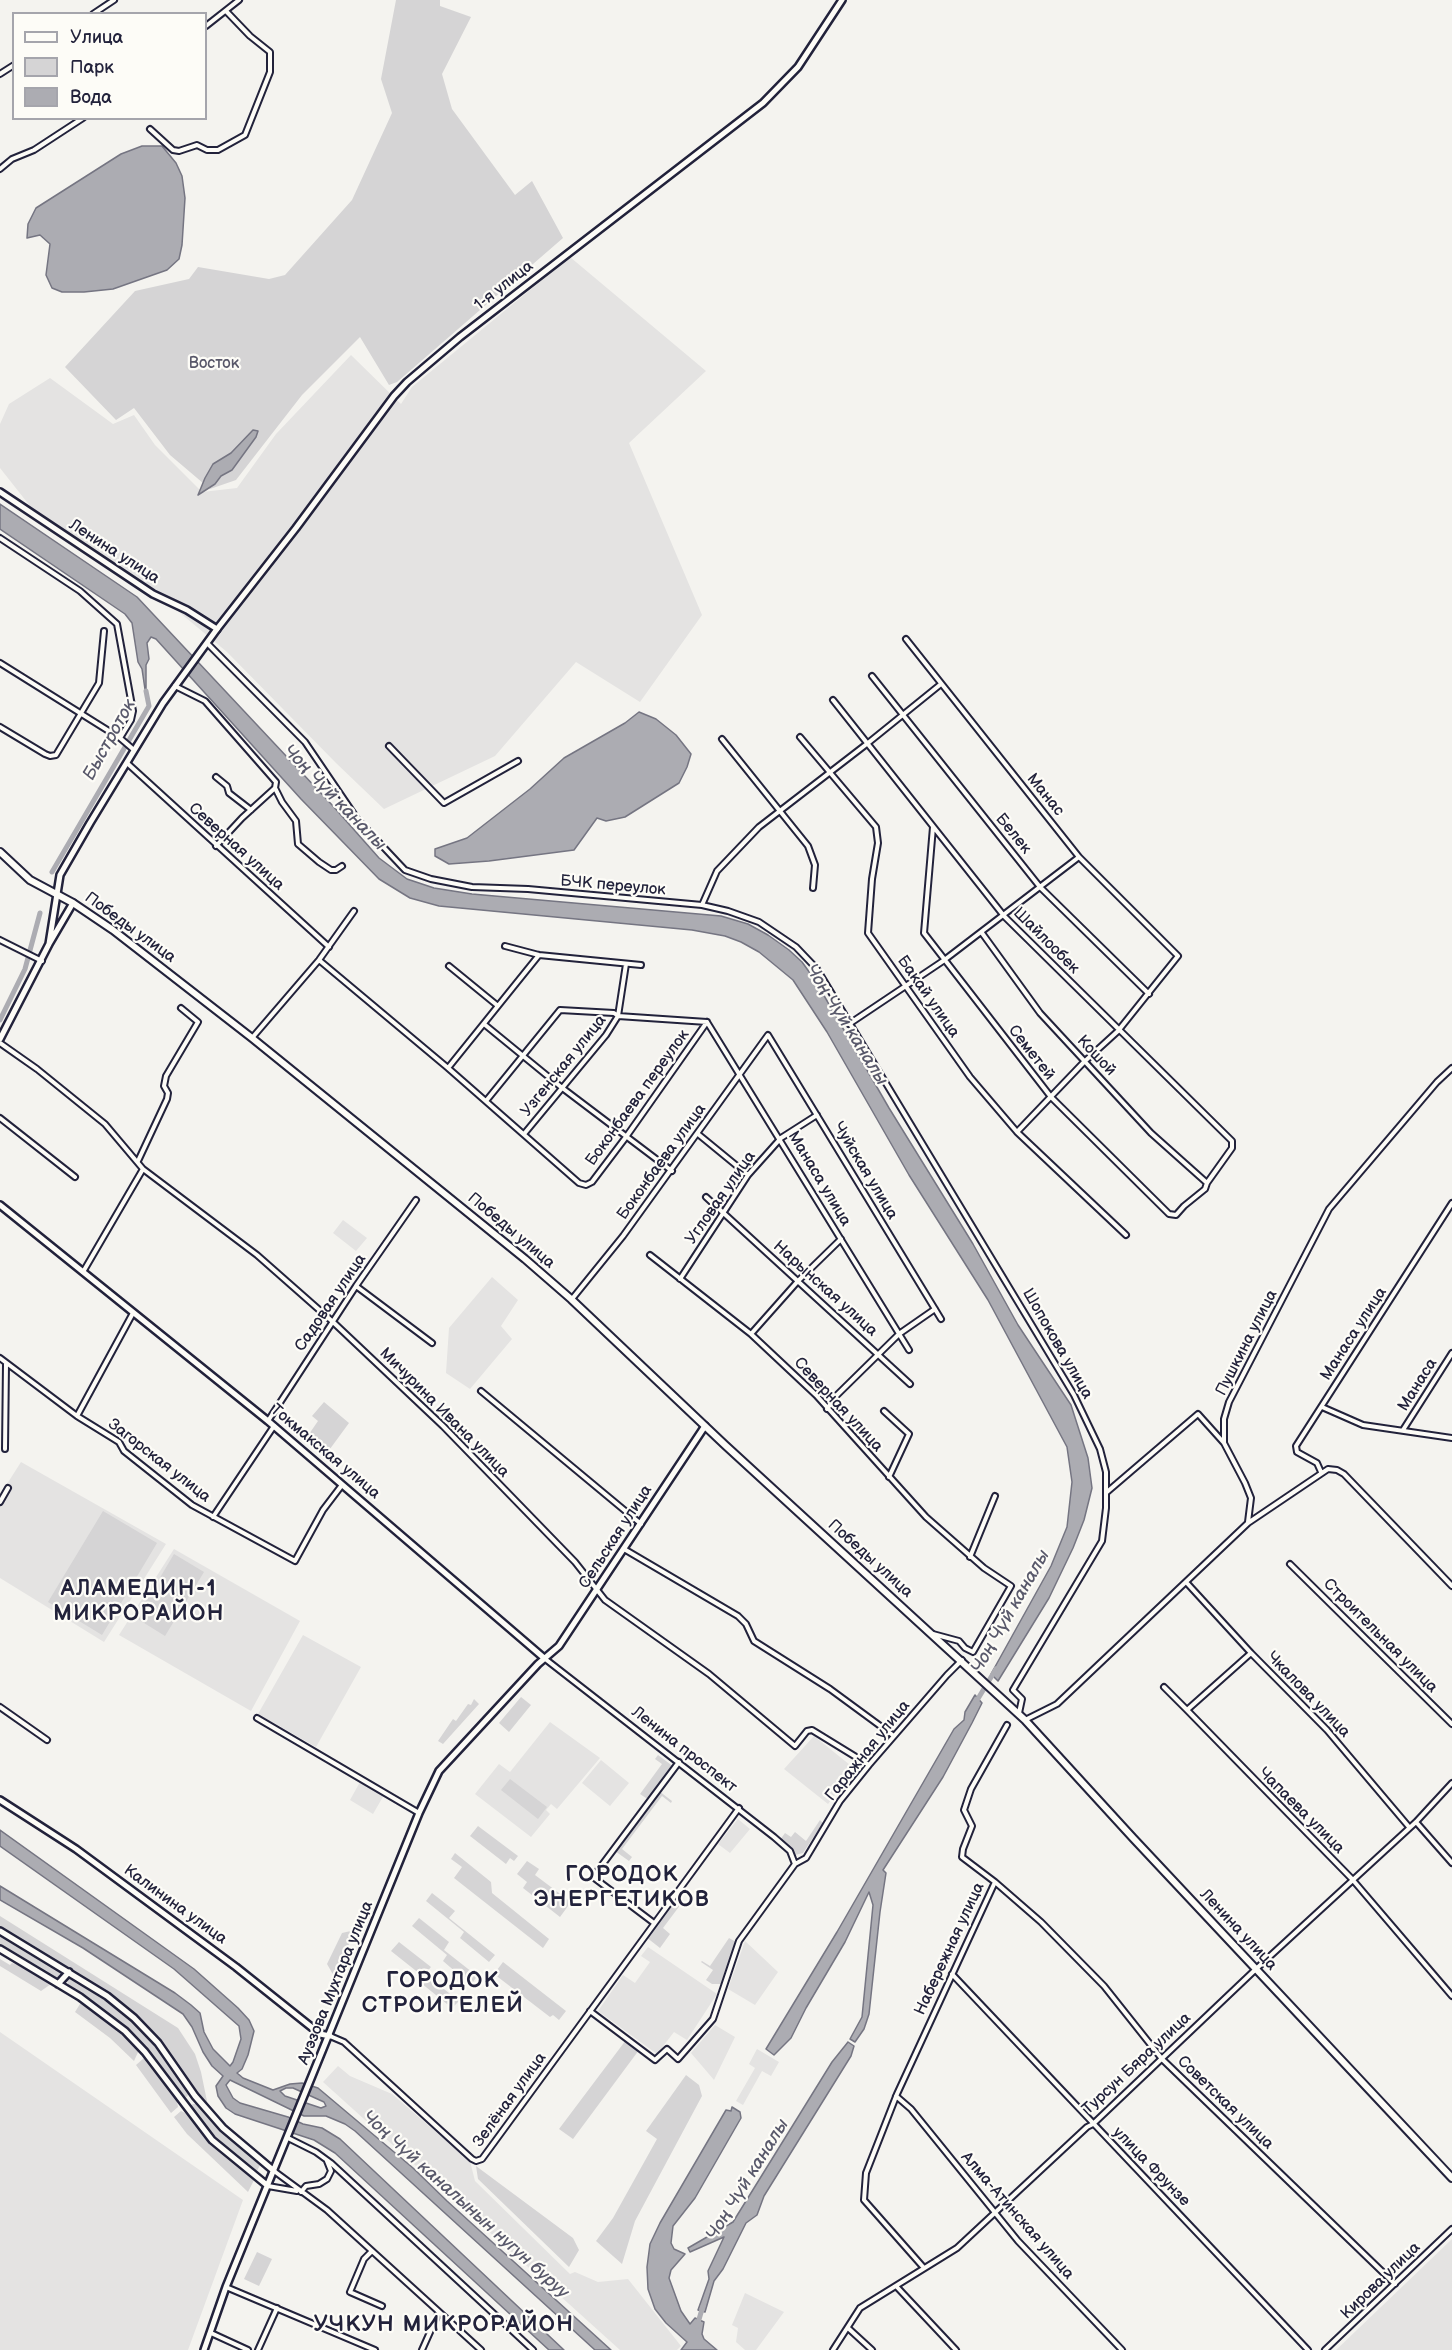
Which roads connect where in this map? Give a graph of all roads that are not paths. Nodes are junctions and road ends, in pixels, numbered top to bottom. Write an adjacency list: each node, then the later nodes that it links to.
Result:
1 (114, 0): 5 (street)
2 (239, 0): 4 (street)
3 (842, 0): 12 (main road, 1-я улица)
4 (226, 11): 6 (street); 8 (street)
5 (96, 12)
6 (207, 25)
7 (80, 120): 9 (street)
8 (150, 129)
9 (0, 169)
10 (0, 492): 12 (main road, Ленина улица)
11 (0, 538): 26 (street)
12 (217, 629): 15 (main road, 1-я улица)
13 (104, 631): 21 (street)
14 (906, 639): 18 (street, Манас)
15 (206, 643): 19 (main road, 1-я улица); 46 (street, БЧК переулок)
16 (0, 663): 21 (street)
17 (872, 676): 22 (street, Белек)
18 (941, 684): 22 (street); 40 (street, Манас)
19 (175, 686): 29 (main road); 34 (street)
20 (833, 700): 27 (street, Шайлообек)
21 (81, 714): 23 (street); 26 (street)
22 (903, 715): 27 (street); 42 (street, Белек)
23 (0, 727)
24 (800, 737): 32 (street, Бакай улица)
25 (722, 739): 36 (street)
26 (122, 740): 29 (street)
27 (868, 743): 32 (street); 37 (street, Шайлообек)
28 (389, 746): 30 (street)
29 (134, 750): 31 (main road)
30 (518, 761)
31 (127, 763): 38 (street, Северная улица); 44 (main road)
32 (829, 772): 36 (street); 61 (street, Бакай улица)
33 (216, 777): 35 (street)
34 (275, 788): 35 (street); 41 (street)
35 (250, 810): 38 (street)
36 (779, 812): 43 (street); 46 (street)
37 (933, 827): 48 (street, Шайлообек); 57 (street, Семетей)
38 (216, 846): 53 (street, Северная улица)
39 (0, 852): 44 (main road, Победы улица)
40 (1079, 857): 42 (street); 62 (street, Манас)
41 (342, 866)
42 (1040, 887): 48 (street); 62 (street, Белек)
43 (813, 888)
44 (58, 895): 45 (main road, Победы улица); 51 (main road)
45 (73, 903): 51 (main road); 71 (main road, Победы улица)
46 (702, 905): 68 (street, БЧК переулок)
47 (354, 911): 53 (street)
48 (1004, 916): 49 (street); 69 (street, Шайлообек)
49 (982, 933): 57 (street); 74 (street, Кошой)
50 (0, 940): 56 (street)
51 (49, 944): 56 (main road)
52 (505, 946): 54 (street)
53 (329, 947): 55 (street)
54 (539, 955): 58 (street); 63 (street)
55 (319, 960): 71 (street); 75 (street)
56 (42, 961): 72 (main road)
57 (944, 961): 61 (street); 79 (street, Семетей)
58 (626, 964): 59 (street); 65 (street)
59 (641, 965)
60 (449, 966): 63 (street)
61 (906, 988): 68 (street); 83 (street, Бакай улица)
62 (1149, 994): 69 (street)
63 (498, 1006): 67 (street)
64 (181, 1008): 88 (street)
65 (616, 1015): 66 (street); 73 (street); 78 (street, Узгенская улица)
66 (707, 1022): 77 (street, Манаса улица); 86 (street, Боконбаева переулок)
67 (484, 1024): 73 (street); 75 (street)
68 (849, 1024): 99 (street, БЧК переулок)
69 (1118, 1031): 74 (street); 93 (street, Шайлообек)
70 (768, 1035): 77 (street, Боконбаева улица); 81 (street, Чуйская улица)
71 (252, 1038): 107 (main road, Победы улица)
72 (0, 1041): 88 (street, Мичурина Ивана улица)
73 (523, 1055): 78 (street); 80 (street)
74 (1084, 1062): 79 (street); 93 (street, Кошой)
75 (448, 1068): 80 (street)
76 (1452, 1068): 131 (street, Пушкина улица)
77 (739, 1074): 85 (street, Боконбаева улица); 87 (street, Манаса улица)
78 (561, 1087): 84 (street, Узгенская улица); 86 (street)
79 (1051, 1097): 83 (street); 93 (street, Семетей)
80 (486, 1101): 84 (street)
81 (817, 1115): 87 (street, Угловая улица); 108 (street, Чуйская улица)
82 (0, 1118): 92 (street)
83 (1017, 1132): 100 (street, Бакай улица)
84 (524, 1134): 86 (street, Боконбаева переулок)
85 (698, 1134): 90 (street, Боконбаева улица); 91 (street)
86 (626, 1137): 90 (street)
87 (781, 1138): 91 (street, Угловая улица); 101 (street, Манаса улица)
88 (138, 1161): 89 (street, Мичурина Ивана улица)
89 (143, 1169): 103 (street); 111 (street, Мичурина Ивана улица)
90 (672, 1171): 107 (street, Боконбаева улица)
91 (748, 1175): 98 (street, Угловая улица)
92 (75, 1177)
93 (1207, 1182)
94 (706, 1197): 98 (street, Нарынская улица)
95 (416, 1200): 106 (street, Садовая улица)
96 (1452, 1203): 122 (street, Манаса улица)
97 (0, 1205): 103 (main road)
98 (724, 1212): 104 (street, Угловая улица); 105 (street, Нарынская улица)
99 (966, 1215): 137 (street, Шопокова улица)
100 (1126, 1235)
101 (841, 1239): 105 (street); 113 (street, Манаса улица)
102 (650, 1255): 104 (street, Северная улица)
103 (82, 1272): 109 (main road, Токмакская улица)
104 (680, 1279): 112 (street, Северная улица)
105 (798, 1281): 112 (street); 117 (street, Нарынская улица)
106 (356, 1286): 111 (street, Садовая улица); 114 (street)
107 (571, 1299): 128 (main road, Победы улица)
108 (935, 1309): 110 (street, Чуйская улица); 113 (street)
109 (133, 1313): 125 (street); 126 (main road, Токмакская улица)
110 (940, 1319)
111 (333, 1322): 126 (street, Садовая улица); 148 (street, Мичурина Ивана улица)
112 (751, 1334): 123 (street, Северная улица)
113 (899, 1334): 115 (street, Манаса улица); 117 (street)
114 (432, 1342)
115 (909, 1350)
116 (1452, 1353): 129 (street, Манаса)
117 (878, 1354): 120 (street, Нарынская улица); 123 (street)
118 (0, 1358): 119 (street, Загорская улица)
119 (6, 1363): 125 (street, Загорская улица); 132 (street)
120 (910, 1384)
121 (481, 1391): 142 (street)
122 (1322, 1407): 129 (street, Манаса); 133 (street, Манаса улица)
123 (827, 1409): 134 (street, Северная улица)
124 (884, 1411): 134 (street)
125 (77, 1416): 140 (street, Загорская улица)
126 (268, 1421): 127 (main road, Токмакская улица)
127 (274, 1426): 135 (main road, Токмакская улица); 140 (street)
128 (705, 1426): 142 (main road, Сельская улица); 149 (main road, Победы улица)
129 (1403, 1430): 130 (street, Манаса)
130 (1452, 1438)
131 (1224, 1443): 137 (street); 141 (street)
132 (5, 1449)
133 (1321, 1472): 141 (street); 147 (street)
134 (889, 1477): 144 (street, Северная улица)
135 (343, 1484): 140 (street, Загорская улица); 151 (main road, Токмакская улица)
136 (8, 1488): 139 (street)
137 (1106, 1493): 157 (street, Шопокова улица)
138 (995, 1496): 144 (street)
139 (0, 1502)
140 (213, 1517)
141 (1248, 1523): 146 (street)
142 (641, 1524): 143 (main road, Сельская улица)
143 (624, 1549): 148 (main road, Сельская улица); 162 (street)
144 (970, 1557): 149 (street, Северная улица)
145 (1290, 1564): 160 (street, Строительная улица)
146 (1186, 1582): 150 (street, Чкалова улица); 159 (street)
147 (1452, 1586)
148 (597, 1591): 151 (main road, Сельская улица); 165 (street, Мичурина Ивана улица)
149 (933, 1634): 152 (main road, Победы улица)
150 (1251, 1653): 156 (street); 171 (street, Чкалова улица)
151 (544, 1658): 164 (street, Ленина проспект); 169 (main road, Ауэзова Мухтара улица)
152 (962, 1660): 154 (main road, Победы улица); 162 (street, Гаражная улица)
153 (1164, 1687): 156 (street, Чапаева улица)
154 (1005, 1700): 157 (main road, Ленина улица)
155 (0, 1707): 163 (street)
156 (1187, 1710): 174 (street, Чапаева улица)
157 (1019, 1713): 159 (main road, Ленина улица)
158 (257, 1718): 169 (street)
159 (1025, 1720): 179 (main road, Ленина улица)
160 (1452, 1724)
161 (1007, 1725): 175 (street, Набережная улица)
162 (894, 1736): 165 (street, Гаражная улица)
163 (47, 1740)
164 (679, 1762): 168 (street, Ленина проспект); 176 (street)
165 (868, 1764): 173 (street, Гаражная улица)
166 (1452, 1783): 170 (street, Турсун Бяра улица)
167 (0, 1800): 185 (main road, Калинина улица)
168 (739, 1809): 173 (street, Ленина проспект); 176 (street, Зелёная улица)
169 (419, 1813): 185 (main road, Ауэзова Мухтара улица)
170 (1416, 1822): 171 (street, Турсун Бяра улица); 172 (street)
171 (1409, 1827): 174 (street, Турсун Бяра улица)
172 (1452, 1863)
173 (795, 1864): 184 (street)
174 (1352, 1879): 179 (street, Турсун Бяра улица); 183 (street, Чапаева улица)
175 (995, 1882): 181 (street, Набережная улица); 186 (street, Советская улица)
176 (654, 1923): 184 (street, Зелёная улица)
177 (0, 1931): 180 (main road)
178 (0, 1949): 182 (main road)
179 (1256, 1969): 186 (street, Турсун Бяра улица); 194 (main road, Ленина улица)
180 (69, 1972): 182 (main road); 187 (main road)
181 (952, 1974): 188 (street, Набережная улица); 190 (street, улица Фрунзе)
182 (58, 1984): 189 (main road)
183 (1452, 1996)
184 (590, 2011): 185 (street, Зелёная улица)
185 (330, 2036): 191 (main road, Ауэзова Мухтара улица)
186 (1162, 2059): 190 (street, Турсун Бяра улица); 201 (street, Советская улица)
187 (195, 2096): 189 (main road); 193 (main road)
188 (896, 2096): 197 (street, Алма-Атинская улица); 200 (street, Набережная улица)
189 (184, 2104): 195 (main road)
190 (1093, 2124): 197 (street, Турсун Бяра улица); 220 (street, улица Фрунзе)
191 (288, 2137): 192 (street); 193 (main road, Ауэзова Мухтара улица)
192 (327, 2161): 196 (street); 215 (street)
193 (274, 2171): 195 (main road, Ауэзова Мухтара улица); 196 (street)
194 (1452, 2178)
195 (268, 2186): 196 (street); 203 (main road, Ауэзова Мухтара улица)
196 (301, 2192): 199 (street)
197 (995, 2214): 200 (street, Турсун Бяра улица); 219 (street, Алма-Атинская улица)
198 (1452, 2229): 201 (street, Кирова улица)
199 (372, 2251): 204 (street); 206 (street)
200 (924, 2268): 202 (street, Турсун Бяра улица)
201 (1395, 2284): 221 (street, Кирова улица)
202 (896, 2286): 207 (street, Турсун Бяра улица); 218 (street)
203 (226, 2287): 205 (street); 208 (main road, Ауэзова Мухтара улица)
204 (382, 2306)
205 (277, 2308): 211 (street); 212 (street)
206 (439, 2312): 213 (street); 214 (street)
207 (848, 2328): 216 (street, Турсун Бяра улица); 217 (street)
208 (211, 2333): 209 (main road, Ауэзова Мухтара улица); 210 (street)
209 (204, 2350)
210 (248, 2350)
211 (258, 2350)
212 (375, 2350)
213 (423, 2350)
214 (481, 2350)
215 (533, 2350)
216 (833, 2350)
217 (872, 2350)
218 (956, 2350)
219 (1122, 2350)
220 (1308, 2350)
221 (1325, 2350)

